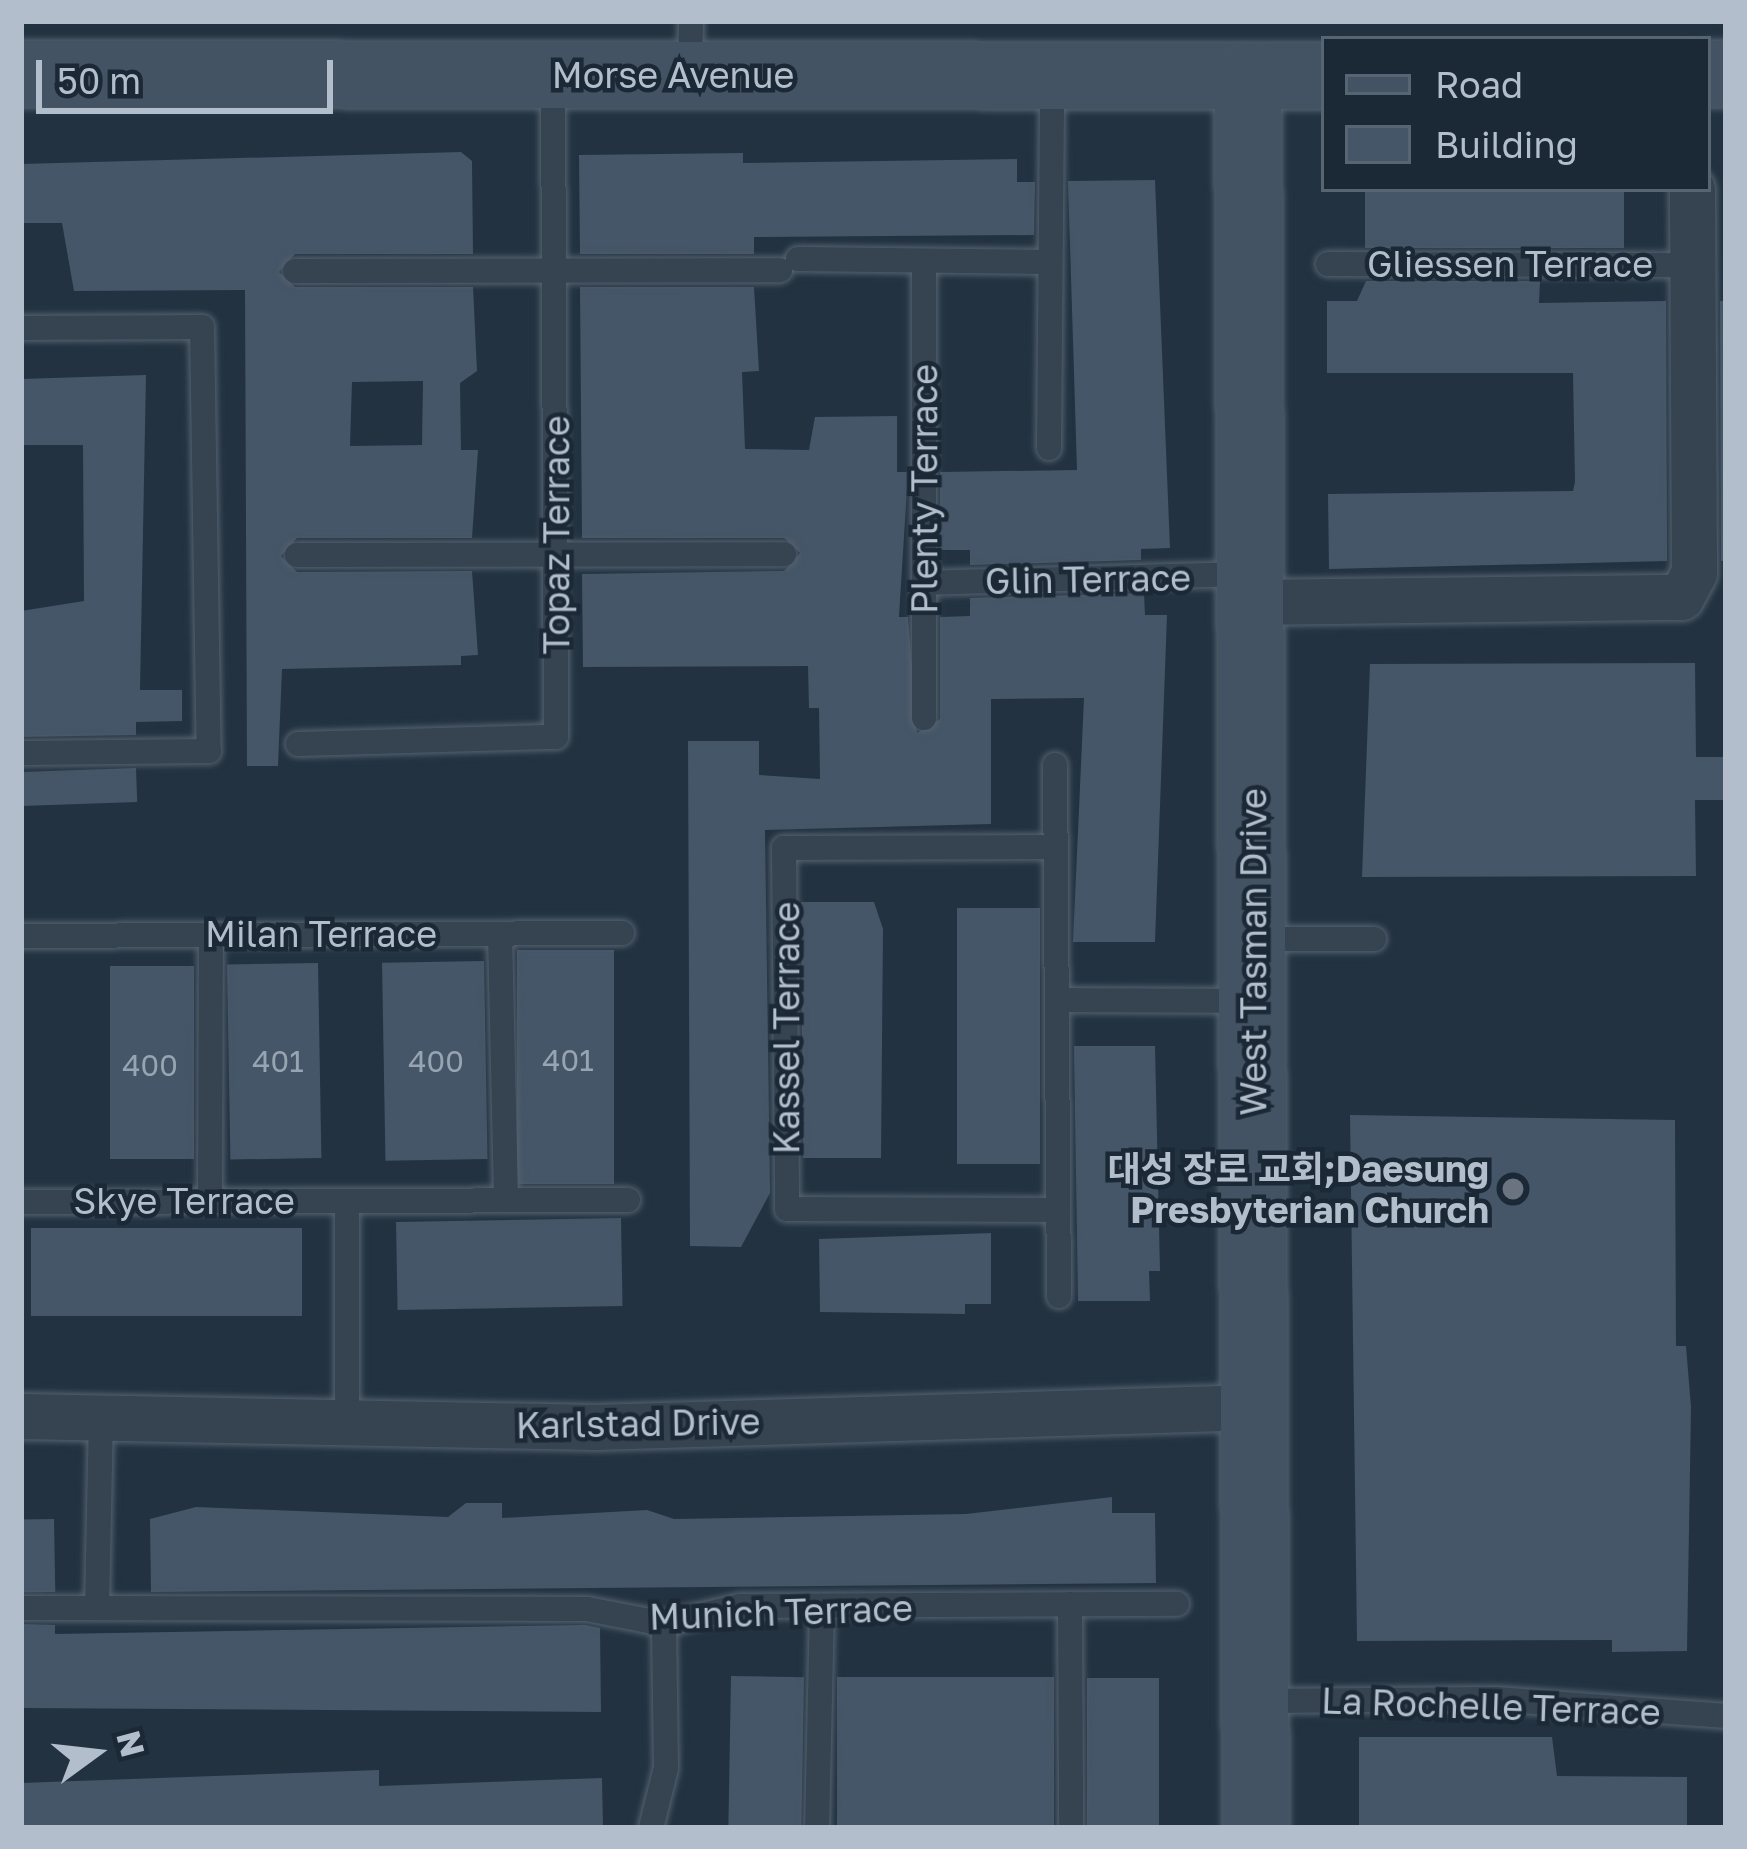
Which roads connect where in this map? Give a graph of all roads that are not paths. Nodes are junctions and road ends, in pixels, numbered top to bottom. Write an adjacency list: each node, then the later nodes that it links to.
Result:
1 (690, 48): 3 (street, Morse Avenue); 4 (street, Morse Avenue)
2 (21, 74): 3 (street, Morse Avenue)
3 (553, 74): 12 (lane, Topaz Terrace)
4 (1052, 76): 5 (street, Morse Avenue); 9 (lane)
5 (1248, 76): 6 (street, Morse Avenue); 20 (street, West Tasman Drive)
6 (1321, 76)
7 (1692, 192): 11 (street)
8 (925, 261): 9 (lane); 12 (lane); 19 (lane, Plenty Terrace)
9 (1050, 262): 15 (lane)
10 (1328, 264): 11 (lane, Gliessen Terrace)
11 (1691, 265): 20 (street)
12 (555, 269): 13 (lane); 18 (lane, Topaz Terrace)
13 (295, 271)
14 (21, 328): 23 (lane)
15 (1048, 448)
16 (784, 554): 18 (lane)
17 (297, 555): 18 (lane)
18 (556, 555): 22 (lane, Topaz Terrace)
19 (924, 583): 20 (lane, Glin Terrace); 21 (lane, Plenty Terrace)
20 (1251, 588): 31 (street, West Tasman Drive)
21 (924, 718)
22 (298, 744)
23 (23, 753)
24 (1055, 765): 25 (lane)
25 (1056, 847): 32 (lane); 38 (lane, Kassel Terrace)
26 (622, 933): 27 (lane, Milan Terrace)
27 (500, 934): 28 (lane, Milan Terrace); 36 (lane)
28 (211, 935): 29 (lane, Milan Terrace); 34 (lane)
29 (21, 936)
30 (1375, 939): 31 (lane)
31 (1253, 970): 32 (lane); 40 (street, West Tasman Drive)
32 (1057, 1000): 38 (lane)
33 (628, 1200): 36 (lane, Skye Terrace)
34 (210, 1201): 35 (lane, Skye Terrace); 37 (lane, Skye Terrace)
35 (347, 1201): 36 (lane, Skye Terrace); 43 (lane, Skye Terrace)
36 (506, 1201)
37 (21, 1202)
38 (1058, 1210): 39 (lane)
39 (1059, 1296)
40 (1256, 1407): 43 (street, Karlstad Drive); 50 (street, West Tasman Drive)
41 (21, 1416): 42 (street, Karlstad Drive)
42 (101, 1416): 43 (street, Karlstad Drive); 46 (lane)
43 (347, 1420)
44 (1070, 1604): 45 (lane, Munich Terrace); 48 (lane, Munich Terrace); 54 (lane)
45 (1177, 1604)
46 (97, 1607): 47 (lane, Munich Terrace); 49 (lane, Munich Terrace)
47 (21, 1608)
48 (823, 1608): 49 (lane, Munich Terrace); 53 (lane)
49 (664, 1624): 52 (lane)
50 (1256, 1701): 51 (lane, La Rochelle Terrace); 55 (street, West Tasman Drive)
51 (1726, 1716)
52 (651, 1828)
53 (817, 1828)
54 (1071, 1828)
55 (1256, 1828)

